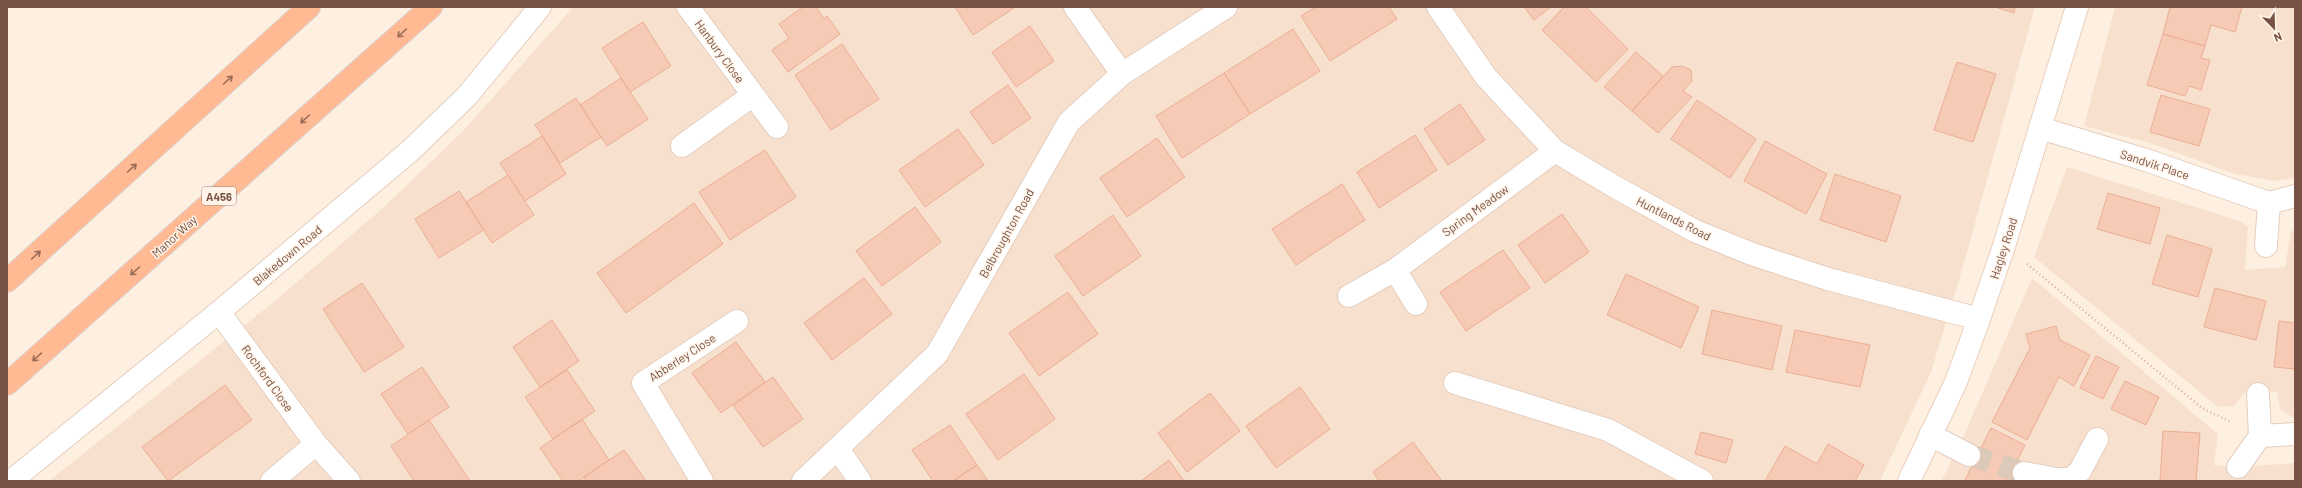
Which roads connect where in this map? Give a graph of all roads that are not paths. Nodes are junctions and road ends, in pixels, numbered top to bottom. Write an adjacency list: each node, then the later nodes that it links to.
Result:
1 (309, 7): 19 (highway, one-way to 1)
2 (431, 7): 26 (highway, Manor Way / A456, one-way to 26)
3 (540, 7): 22 (street, Blakedown Road)
4 (688, 7): 10 (street, Hanbury Close)
5 (1075, 7): 9 (street)
6 (1226, 7): 9 (street, Belbroughton Road)
7 (1438, 7): 14 (street, Huntlands Road)
8 (2077, 7): 12 (street, Hagley Road)
9 (1122, 74): 33 (street, Belbroughton Road)
10 (753, 95): 11 (street, Hanbury Close); 13 (street, Hanbury Close)
11 (776, 127)
12 (2040, 128): 16 (street, Sandvik Place); 23 (street, Hagley Road)
13 (682, 146)
14 (1556, 151): 18 (street, Spring Meadow); 23 (street, Huntlands Road)
15 (2295, 196): 16 (street)
16 (2270, 203): 17 (street)
17 (2266, 246)
18 (1395, 270): 20 (street, Spring Meadow); 21 (street)
19 (7, 281)
20 (1349, 296)
21 (1416, 304)
22 (219, 312): 32 (street, Rochford Close); 37 (street, Blakedown Road)
23 (1979, 319): 29 (street, Hagley Road)
24 (737, 321): 40 (street, Abberley Close)
25 (1455, 383): 43 (street)
26 (7, 384)
27 (2258, 394): 30 (street)
28 (2295, 434): 30 (street)
29 (1930, 435): 34 (street); 44 (street, Hagley Road)
30 (2260, 436): 35 (street)
31 (2097, 439): 36 (street)
32 (316, 444): 38 (street); 39 (street, Rochford Close)
33 (838, 449): 41 (street, Belbroughton Road); 42 (street)
34 (1969, 456)
35 (2238, 467)
36 (2024, 473)
37 (12, 481)
38 (272, 481)
39 (349, 481)
40 (702, 481)
41 (803, 481)
42 (860, 481)
43 (1702, 481)
44 (1909, 481)

